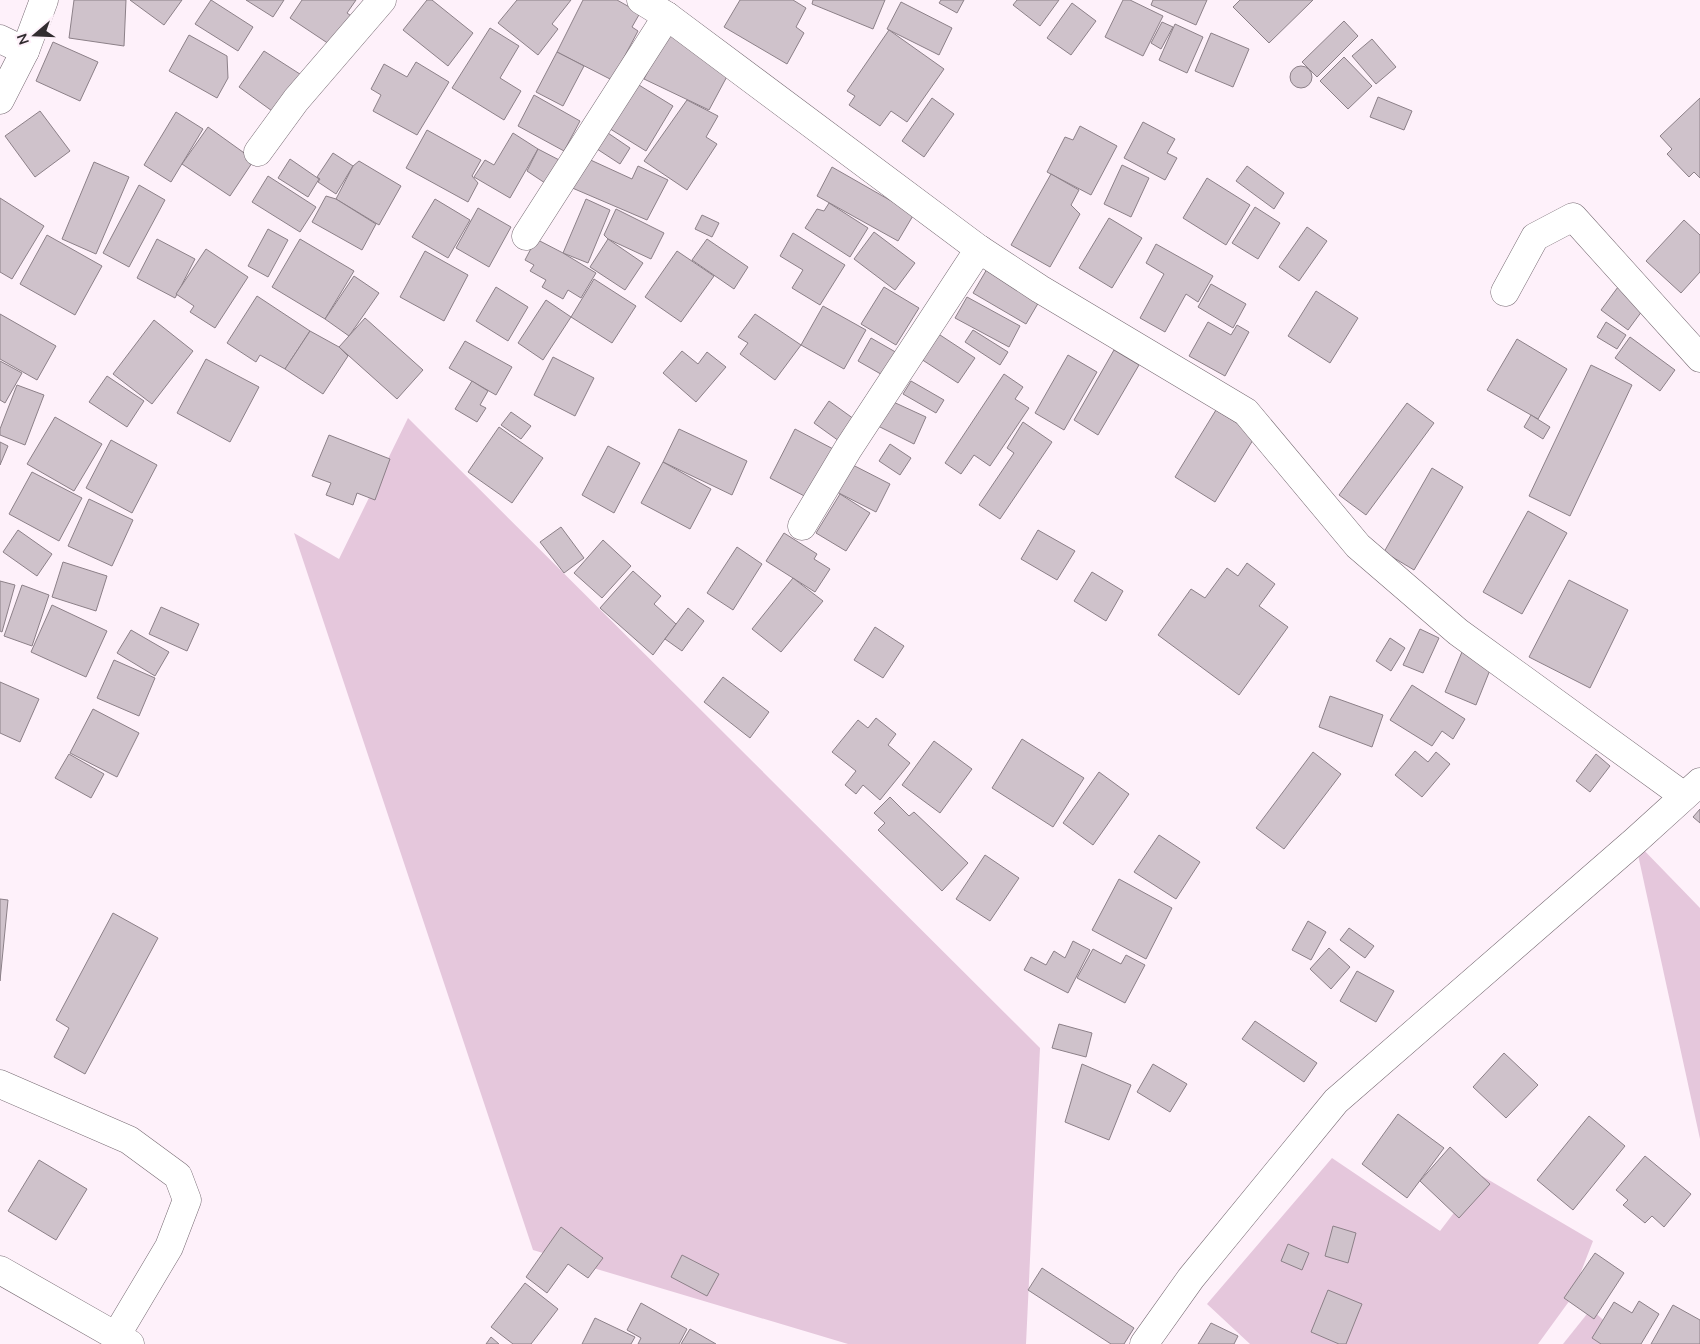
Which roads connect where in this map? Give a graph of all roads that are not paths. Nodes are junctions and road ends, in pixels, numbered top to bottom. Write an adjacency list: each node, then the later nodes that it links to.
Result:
1 (44, 0): 6 (street)
2 (382, 0): 8 (street)
3 (641, 0): 4 (street)
4 (667, 16): 9 (street); 10 (street)
5 (0, 39): 6 (street)
6 (25, 52): 7 (street)
7 (0, 100)
8 (258, 152)
9 (526, 236)
10 (979, 250): 13 (street); 14 (street)
11 (1505, 292): 12 (street)
12 (1700, 358)
13 (802, 526)
14 (1692, 789): 18 (street)
15 (0, 1084): 17 (street)
16 (0, 1270): 17 (street)
17 (123, 1340)
18 (1144, 1344)

